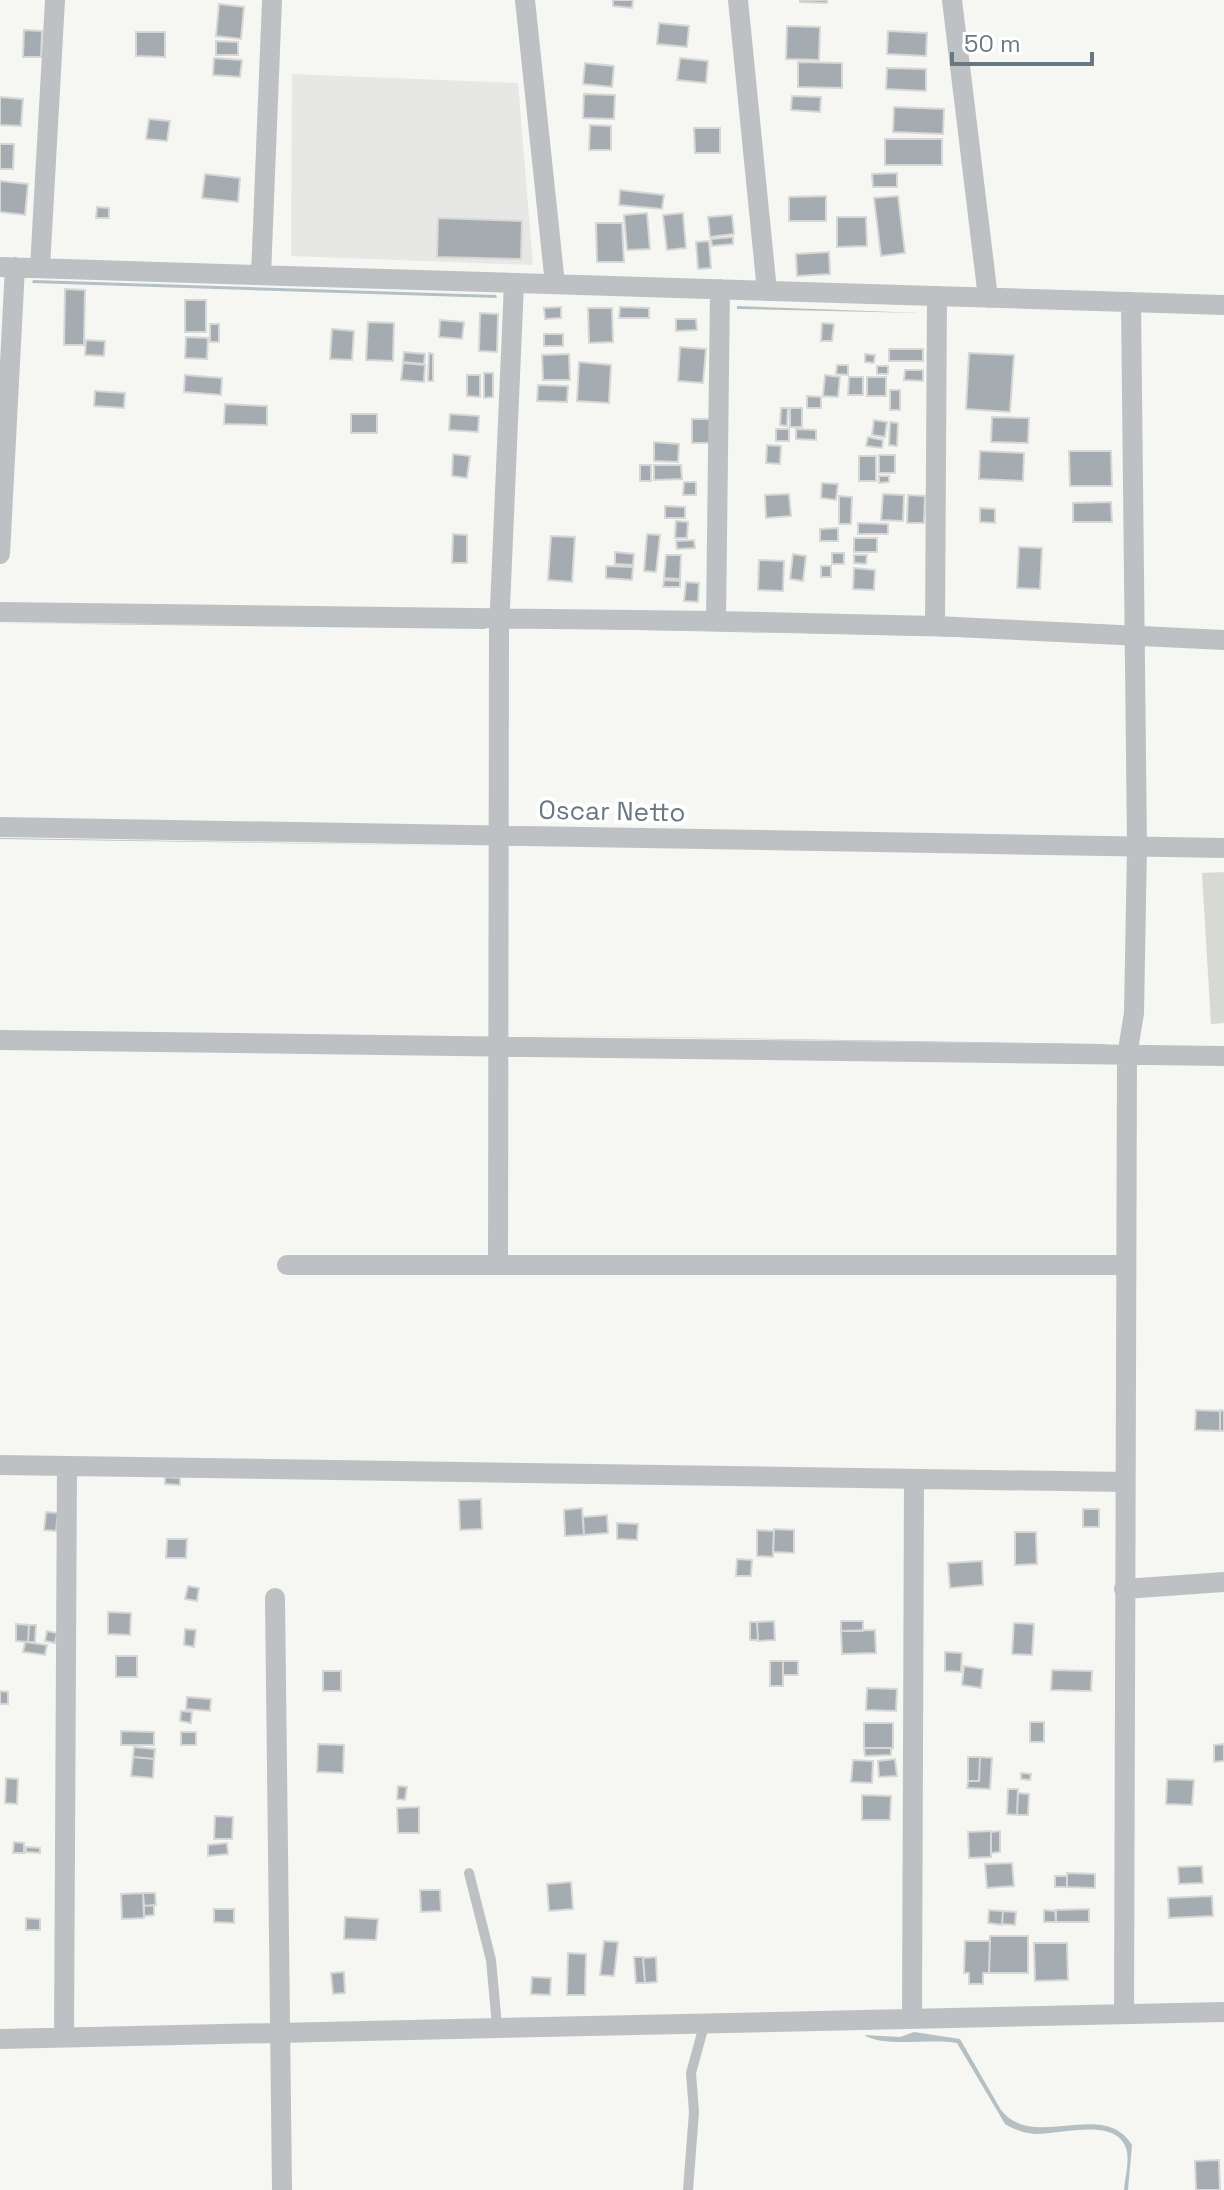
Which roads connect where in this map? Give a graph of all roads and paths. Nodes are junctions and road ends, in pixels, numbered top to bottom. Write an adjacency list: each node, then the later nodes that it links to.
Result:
1 (55, 0): 7 (street)
2 (272, 0): 8 (street)
3 (525, 0): 10 (street)
4 (738, 0): 12 (street)
5 (952, 0): 14 (street)
6 (8, 267): 7 (street); 17 (street)
7 (40, 268): 8 (street)
8 (261, 275): 9 (street)
9 (514, 283): 10 (street); 19 (street)
10 (555, 284): 11 (street)
11 (720, 289): 12 (street); 20 (street)
12 (767, 291): 13 (street)
13 (937, 296): 14 (street); 21 (street)
14 (988, 298): 15 (street)
15 (1131, 302): 16 (street); 22 (street)
16 (1224, 305)
17 (0, 554)
18 (0, 612): 19 (street)
19 (500, 617): 20 (street); 25 (street)
20 (716, 621): 21 (street)
21 (935, 626): 22 (street)
22 (1137, 637): 23 (street); 26 (street)
23 (1224, 640)
24 (0, 827): 25 (street, Oscar Netto)
25 (499, 835): 26 (street, Oscar Netto); 29 (street)
26 (1137, 846): 27 (street, Oscar Netto); 30 (street)
27 (1224, 848)
28 (0, 1040): 29 (street)
29 (498, 1047): 30 (street); 33 (street)
30 (1127, 1056): 31 (street); 34 (street)
31 (1224, 1056)
32 (287, 1265): 33 (street)
33 (498, 1265): 34 (street)
34 (1126, 1265): 38 (street)
35 (0, 1465): 36 (street)
36 (67, 1466): 37 (street); 49 (street)
37 (914, 1479): 38 (street); 45 (street)
38 (1125, 1482): 40 (street)
39 (1224, 1582): 40 (street)
40 (1124, 1589): 44 (street)
41 (275, 1598): 48 (street)
42 (469, 1873): 47 (lane)
43 (1224, 2012): 44 (street)
44 (1124, 2013): 45 (street)
45 (912, 2017): 46 (street)
46 (705, 2022): 47 (street); 52 (lane)
47 (497, 2026): 48 (street)
48 (279, 2031): 49 (street); 51 (street)
49 (64, 2037): 50 (street)
50 (0, 2039)
51 (282, 2190)
52 (688, 2190)

